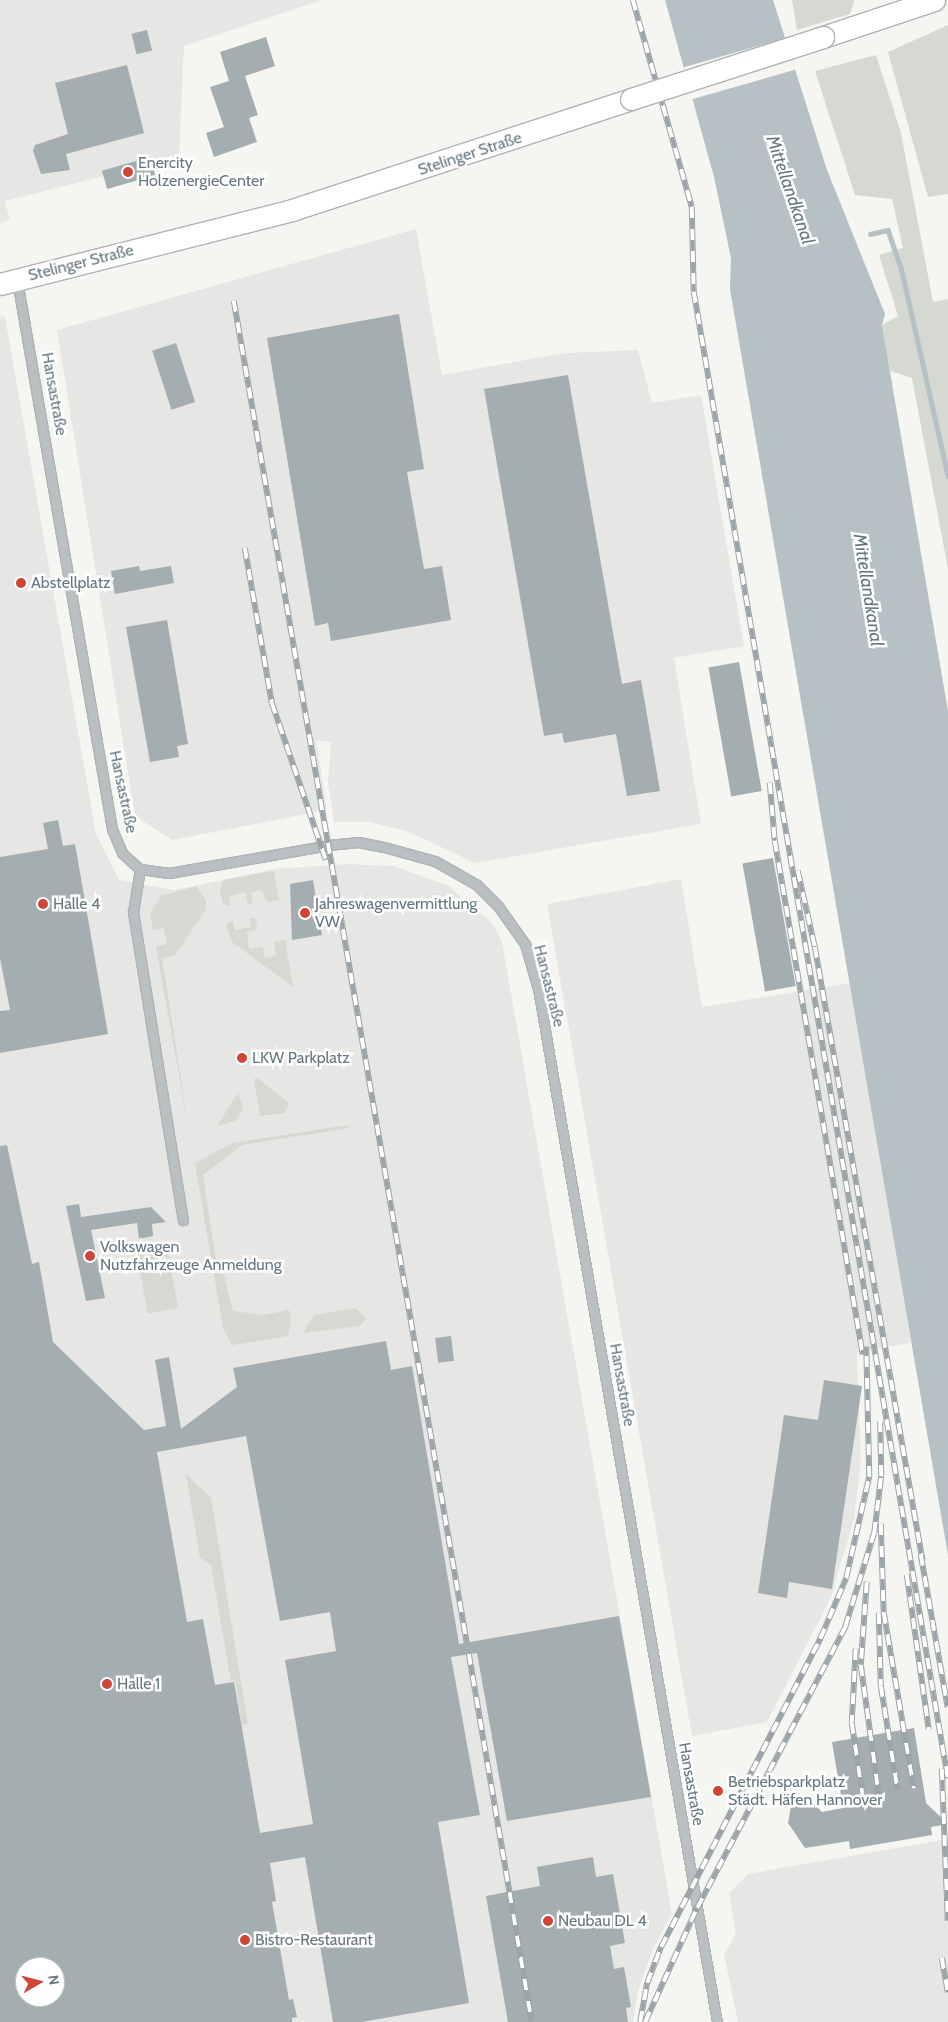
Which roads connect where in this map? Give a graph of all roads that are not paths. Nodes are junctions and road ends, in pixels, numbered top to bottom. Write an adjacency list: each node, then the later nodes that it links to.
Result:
1 (934, 0): 2 (main road, Stelinger Straße, bridge)
2 (9, 282): 3 (street, Hansastraße)
3 (140, 869): 4 (street); 5 (street, Hansastraße)
4 (183, 1220)
5 (717, 2022)

